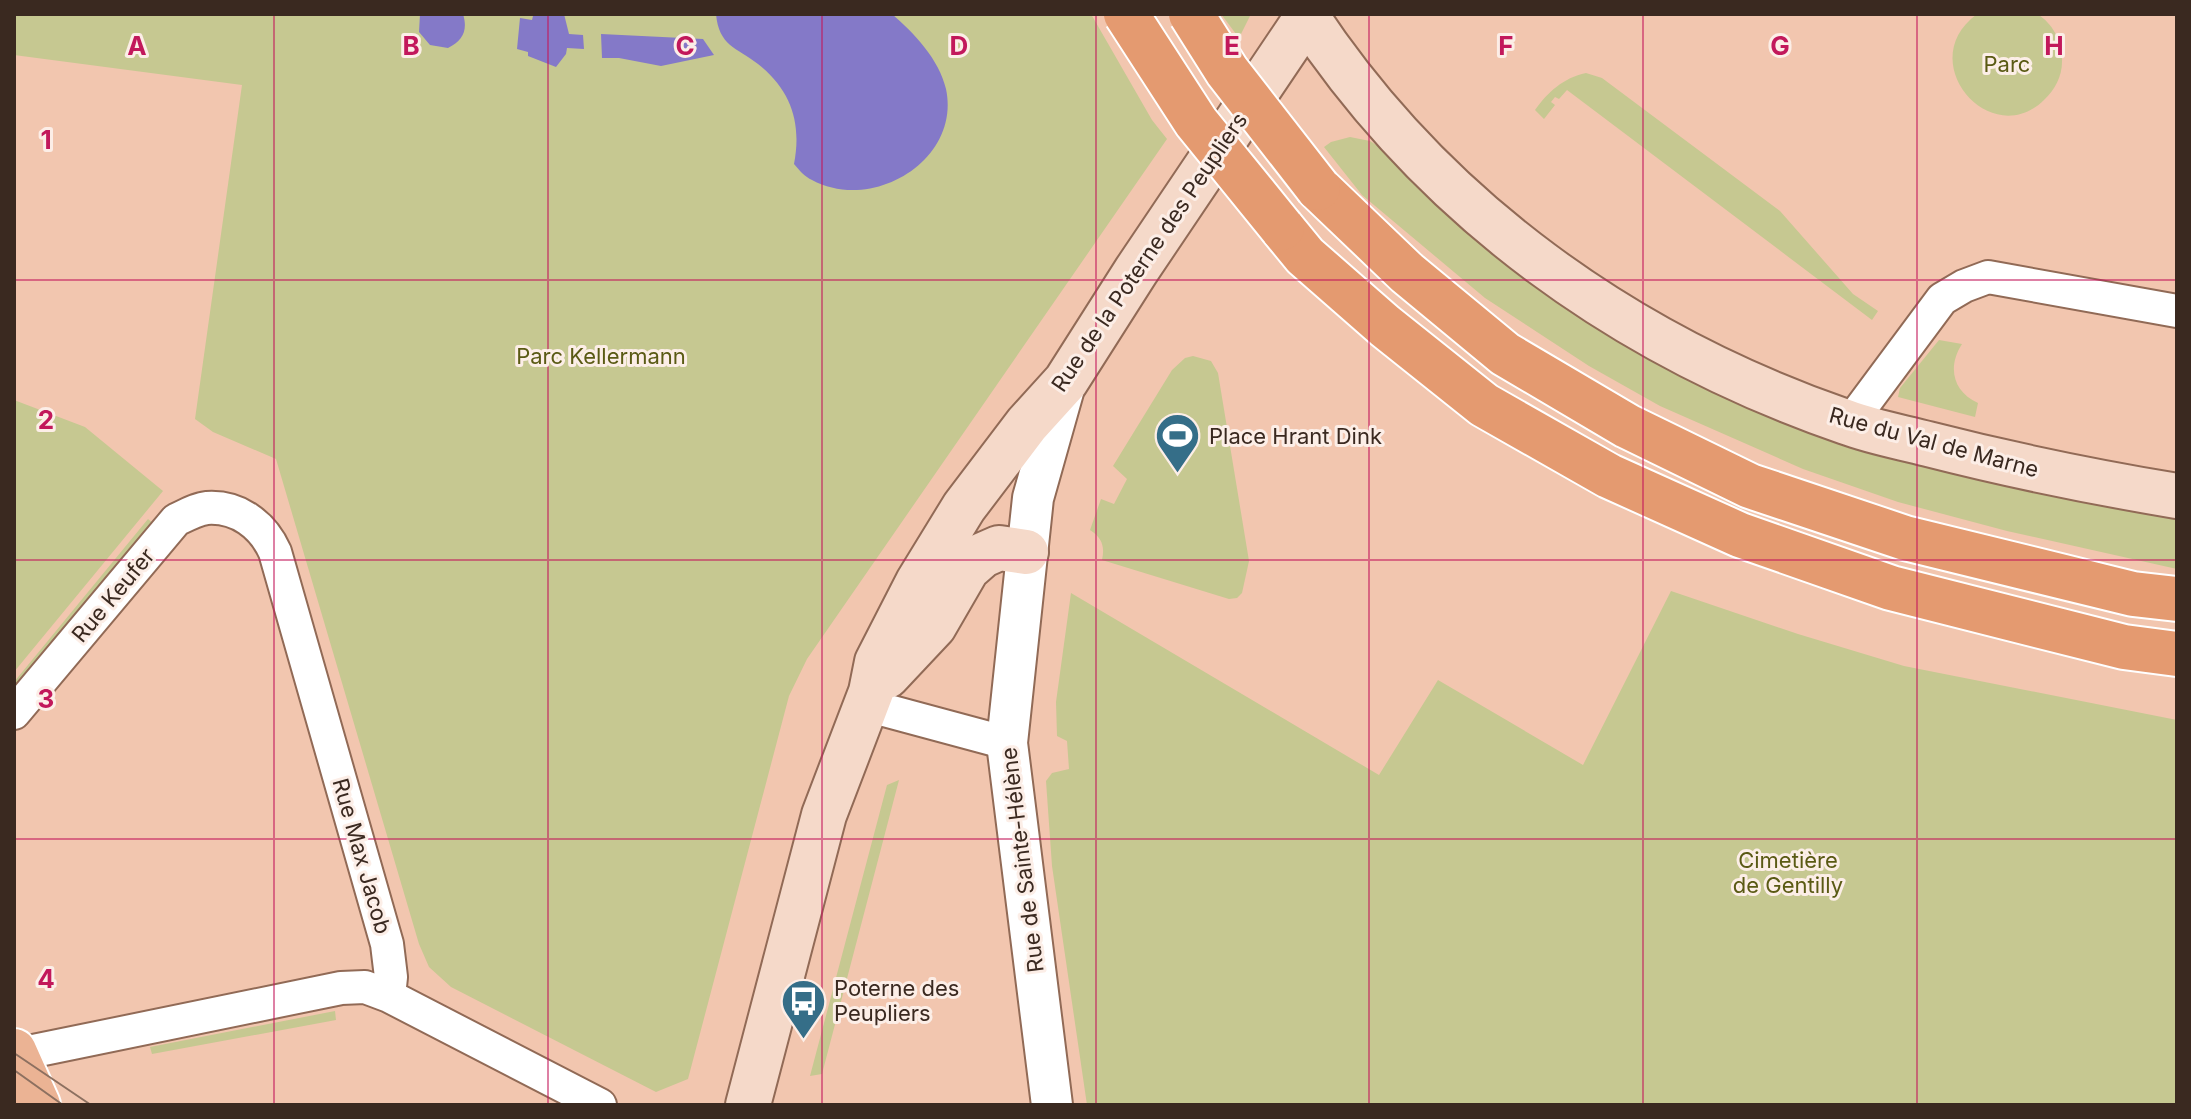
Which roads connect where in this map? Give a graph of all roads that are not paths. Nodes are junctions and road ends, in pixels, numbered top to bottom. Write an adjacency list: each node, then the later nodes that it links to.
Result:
1 (1126, 14): 11 (highway, bridge)
2 (1191, 14): 10 (highway, bridge)
3 (1307, 15): 5 (main road, Rue de la Poterne des Peupliers); 6 (main road, Rue du Val de Marne)
4 (2177, 311): 6 (street)
5 (1066, 381): 9 (street, Rue de Sainte-Hélène); 12 (main road, Rue de la Poterne des Peupliers)
6 (1849, 424): 7 (main road, Rue du Val de Marne)
7 (2177, 496)
8 (229, 511): 13 (street, Rue Keufer); 15 (street, Rue Max Jacob)
9 (1026, 552): 12 (main road); 14 (street, Rue de Sainte-Hélène)
10 (2177, 599)
11 (2177, 654)
12 (868, 698): 14 (street); 19 (main road, Rue de la Poterne des Peupliers)
13 (14, 713)
14 (1007, 743): 20 (street, Rue de Sainte-Hélène)
15 (389, 996): 16 (street); 18 (street)
16 (15, 1053): 17 (main road)
17 (38, 1105)
18 (600, 1105)
19 (748, 1105)
20 (1052, 1105)

